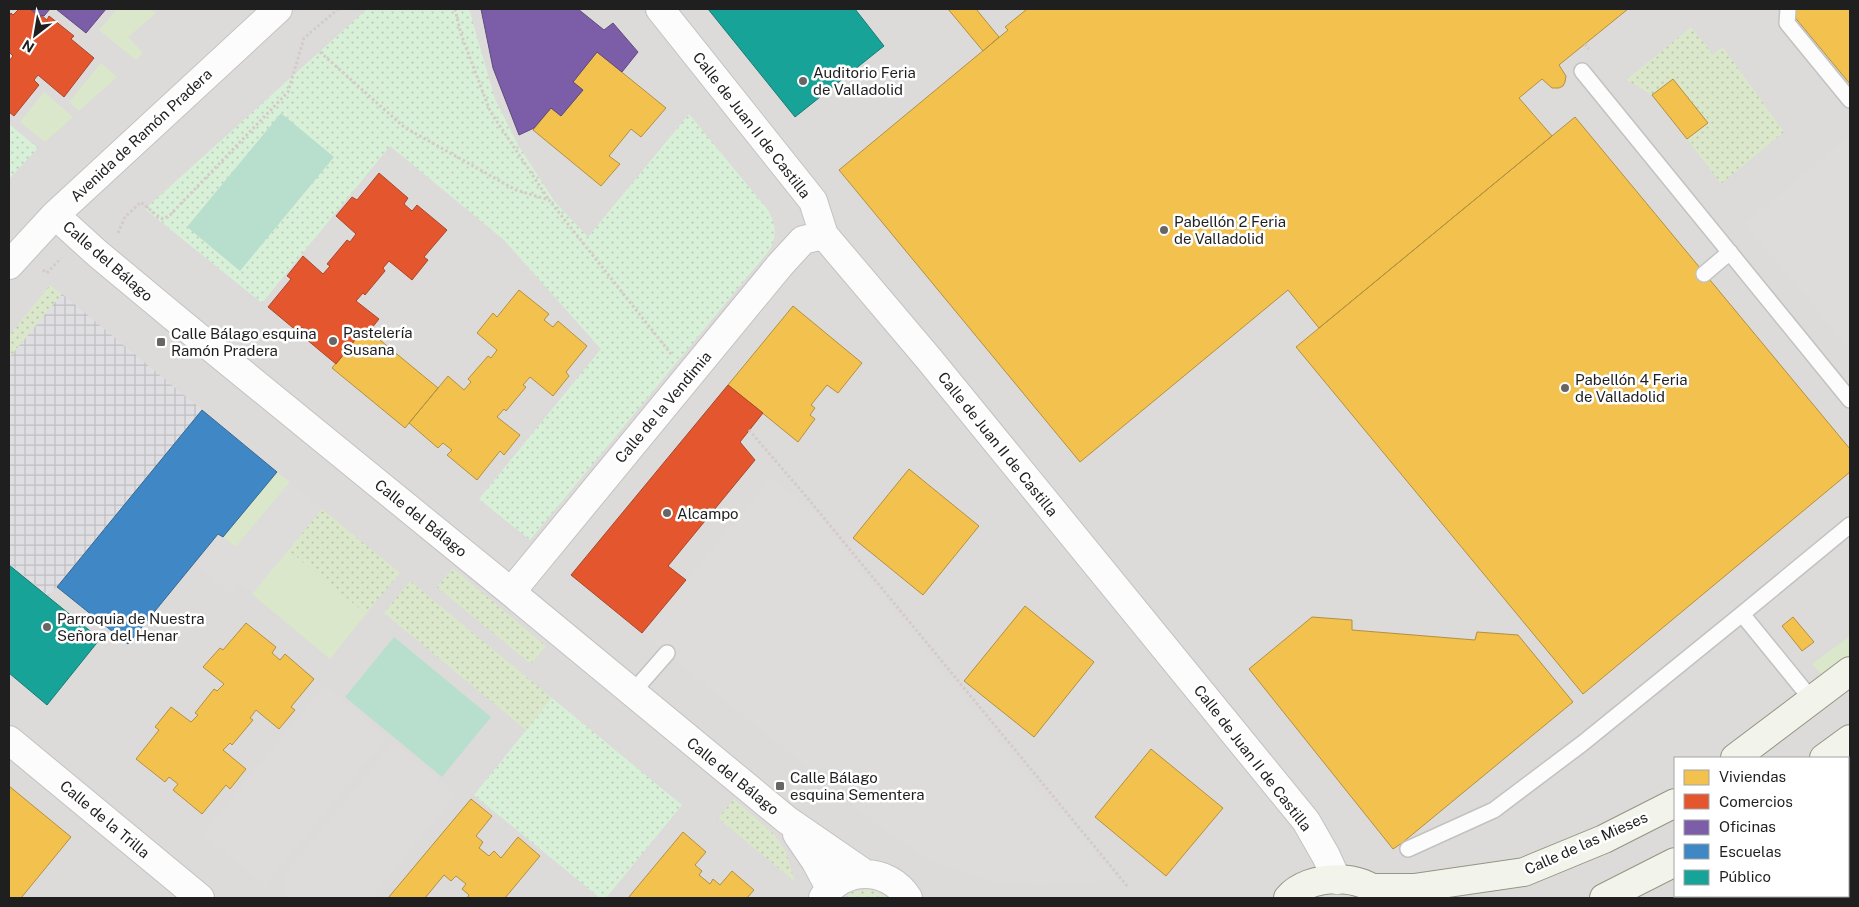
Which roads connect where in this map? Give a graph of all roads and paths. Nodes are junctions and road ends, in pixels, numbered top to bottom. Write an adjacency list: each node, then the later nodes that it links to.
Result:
1 (278, 9): 10 (street, Avenida de Ramón Pradera)
2 (338, 9): 13 (path)
3 (455, 9): 9 (path)
4 (660, 9): 11 (street, Calle de Juan II de Castilla)
5 (1788, 10): 8 (lane)
6 (320, 52): 9 (path)
7 (1582, 71): 12 (lane)
8 (1850, 100)
9 (549, 200): 17 (path)
10 (55, 215): 13 (street, Calle del Bálago); 14 (street, Avenida de Ramón Pradera)
11 (824, 235): 17 (street, Calle de la Vendimia); 36 (street, Calle de Juan II de Castilla)
12 (1730, 252): 16 (lane); 18 (lane)
13 (104, 259): 21 (street, Calle del Bálago)
14 (14, 260): 15 (path)
15 (70, 262)
16 (1704, 274)
17 (689, 376): 21 (street, Calle de la Vendimia)
18 (1850, 400)
19 (749, 430): 37 (path)
20 (1850, 525): 22 (lane)
21 (511, 592): 25 (street, Calle del Bálago)
22 (1742, 614): 26 (lane); 33 (lane)
23 (667, 653): 25 (lane)
24 (1850, 671): 26 (main road)
25 (632, 693): 32 (street, Calle del Bálago)
26 (1812, 700): 29 (main road)
27 (1850, 739): 30 (main road)
28 (9, 740): 40 (street, Calle de la Trilla)
29 (1736, 757)
30 (1825, 757)
31 (1674, 804): 39 (main road, Calle de las Mieses)
32 (787, 820): 35 (street, Calle del Bálago); 38 (street, Calle del Bálago)
33 (1408, 850)
34 (1674, 863): 43 (main road)
35 (864, 873): 38 (street); 41 (street, Calle del Bálago)
36 (1337, 880): 39 (main road, Calle de las Mieses); 42 (main road, Calle de las Mieses)
37 (1128, 887)
38 (827, 893)
39 (1379, 893)
40 (200, 898)
41 (908, 898)
42 (1288, 898)
43 (1604, 898)

